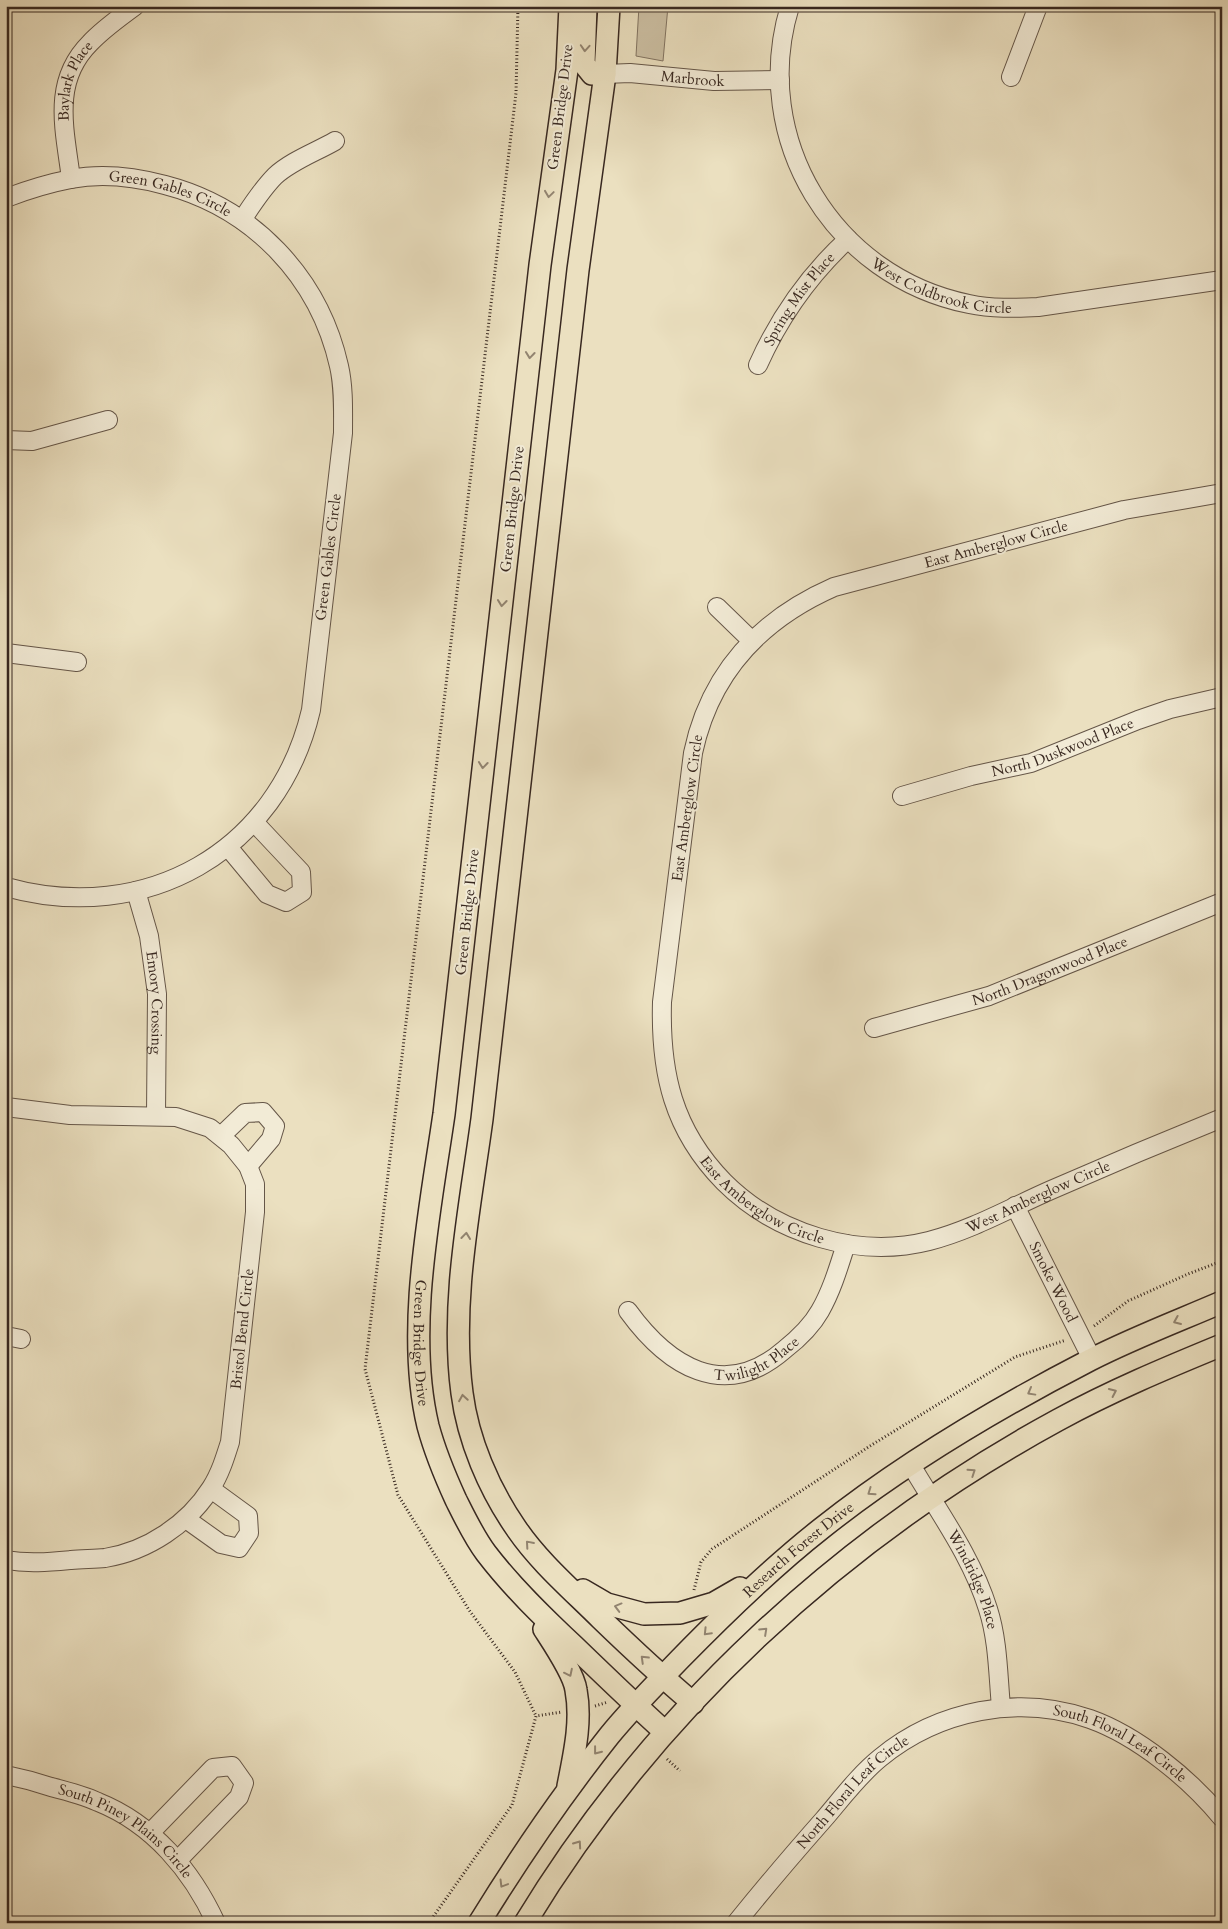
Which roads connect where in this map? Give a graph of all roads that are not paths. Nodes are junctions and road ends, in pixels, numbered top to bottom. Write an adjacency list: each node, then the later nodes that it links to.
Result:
1 (135, 6): 11 (street, Baylark Place)
2 (570, 6): 50 (main road, Green Bridge Drive, one-way to 50)
3 (586, 6): 7 (main road, one-way to 7)
4 (609, 6): 7 (main road)
5 (790, 6): 9 (street, West Coldbrook Circle)
6 (1038, 6): 8 (street)
7 (605, 74): 9 (street, Marbrook); 49 (main road, one-way to 7)
8 (1011, 77)
9 (780, 80): 14 (street, West Coldbrook Circle)
10 (335, 141): 13 (street)
11 (72, 179): 12 (street, Green Gables Circle); 13 (street, Green Gables Circle)
12 (6, 198)
13 (242, 220): 26 (street, Green Gables Circle)
14 (848, 239): 15 (street, West Coldbrook Circle); 16 (street, Spring Mist Place)
15 (1222, 280)
16 (758, 364)
17 (108, 420): 18 (street)
18 (6, 440)
19 (1222, 494): 21 (street, East Amberglow Circle)
20 (717, 607): 21 (street)
21 (752, 641): 38 (street, East Amberglow Circle)
22 (6, 653): 23 (street)
23 (77, 662)
24 (1222, 697): 25 (street, North Duskwood Place)
25 (902, 796)
26 (254, 822): 27 (street, Green Gables Circle); 27 (street)
27 (228, 847): 29 (street, Green Gables Circle)
28 (6, 887): 29 (street, Green Gables Circle)
29 (136, 891): 33 (street, Emory Crossing)
30 (1222, 902): 31 (street, North Dragonwood Place)
31 (874, 1028)
32 (6, 1107): 33 (street, Bristol Bend Circle)
33 (156, 1116): 35 (street, Bristol Bend Circle)
34 (1222, 1118): 37 (street, West Amberglow Circle)
35 (222, 1136): 36 (street, Bristol Bend Circle); 36 (street)
36 (248, 1166): 44 (street, Bristol Bend Circle)
37 (1014, 1206): 38 (street, West Amberglow Circle); 42 (street, Smoke Wood)
38 (846, 1244): 40 (street, Twilight Place)
39 (1222, 1302): 42 (main road, Research Forest Drive, one-way to 42)
40 (628, 1311)
41 (1222, 1345): 45 (main road, one-way to 41)
42 (1092, 1359): 43 (main road, Research Forest Drive, one-way to 43)
43 (911, 1465): 45 (street, Windridge Place); 48 (main road, Research Forest Drive, one-way to 48)
44 (211, 1489): 46 (street, Bristol Bend Circle); 46 (street)
45 (931, 1499): 52 (main road, one-way to 45); 54 (street, Windridge Place)
46 (186, 1519): 47 (street, Bristol Bend Circle)
47 (6, 1560)
48 (777, 1566): 49 (main road, one-way to 49); 51 (main road, Research Forest Drive, one-way to 51)
49 (555, 1574): 51 (main road, one-way to 49)
50 (527, 1601): 53 (main road, Green Bridge Drive); 57 (main road, one-way to 57)
51 (663, 1677): 52 (main road); 53 (main road, Research Forest Drive)
52 (693, 1703): 55 (main road)
53 (635, 1706): 55 (main road, Green Bridge Drive); 57 (main road, Research Forest Drive, one-way to 57)
54 (1001, 1707): 58 (street, South Floral Leaf Circle); 64 (street, North Floral Leaf Circle)
55 (665, 1732): 63 (main road, one-way to 55)
56 (6, 1774): 59 (street, South Piney Plains Circle)
57 (568, 1790): 62 (main road, Research Forest Drive, one-way to 62)
58 (1222, 1818)
59 (150, 1833): 60 (street, South Piney Plains Circle); 60 (street)
60 (178, 1860): 61 (street, South Piney Plains Circle)
61 (216, 1923)
62 (479, 1923)
63 (525, 1923)
64 (736, 1923)

